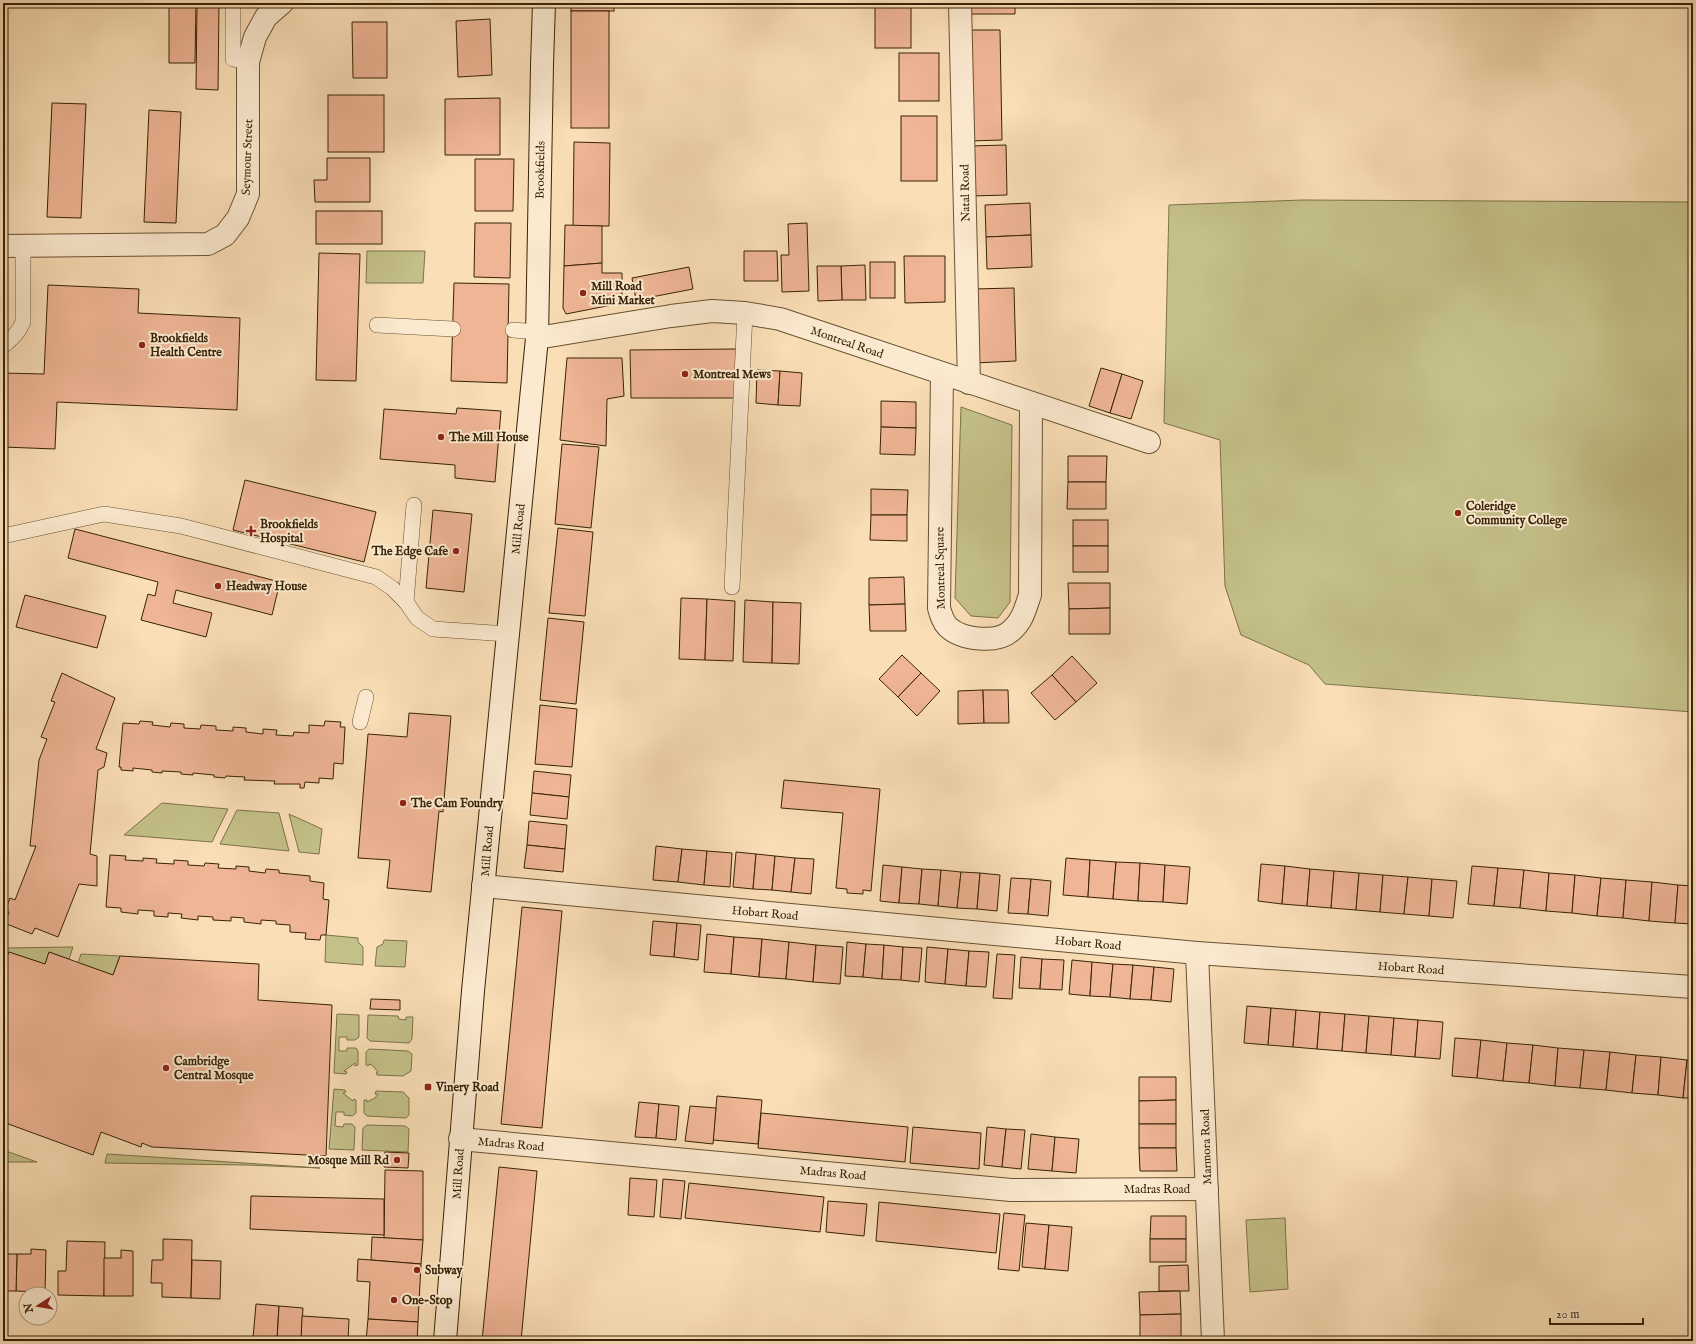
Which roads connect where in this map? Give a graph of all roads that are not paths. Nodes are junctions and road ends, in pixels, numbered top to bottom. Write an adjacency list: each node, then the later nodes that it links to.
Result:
1 (233, 3): 5 (lane)
2 (282, 3): 5 (street, Seymour Street)
3 (544, 3): 11 (street, Brookfields)
4 (960, 3): 14 (street, Natal Road)
5 (248, 62): 6 (street, Seymour Street)
6 (13, 246): 12 (lane)
7 (745, 313): 11 (street, Montreal Road); 13 (street, Montreal Road); 19 (lane)
8 (377, 324): 9 (lane)
9 (452, 329)
10 (513, 330): 11 (lane)
11 (537, 335): 21 (street, Mill Road)
12 (3, 346)
13 (942, 374): 14 (street, Montreal Road); 15 (street, Montreal Square)
14 (969, 383): 15 (street, Montreal Road)
15 (1031, 403): 16 (street, Montreal Road)
16 (1149, 442)
17 (414, 506): 20 (lane)
18 (3, 536): 20 (lane)
19 (732, 587)
20 (406, 602): 21 (lane)
21 (508, 634): 24 (street, Mill Road)
22 (366, 697): 23 (lane)
23 (360, 722)
24 (483, 886): 25 (street, Hobart Road); 27 (street, Mill Road)
25 (1197, 953): 26 (street, Hobart Road); 28 (street, Marmora Road)
26 (1693, 987)
27 (460, 1139): 28 (street, Madras Road); 29 (street, Mill Road)
28 (1207, 1189): 30 (street, Marmora Road)
29 (445, 1341)
30 (1213, 1341)

